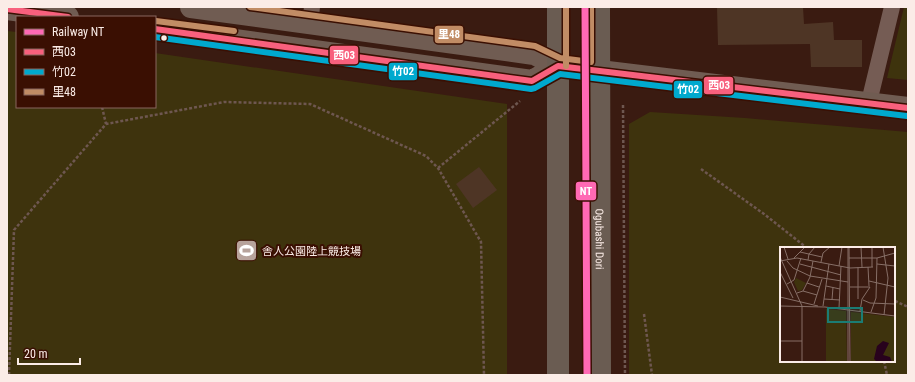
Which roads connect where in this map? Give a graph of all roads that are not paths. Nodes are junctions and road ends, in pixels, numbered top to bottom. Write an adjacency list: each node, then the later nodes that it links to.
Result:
1 (191, 7): 6 (street)
2 (558, 7): 9 (main road)
3 (599, 7): 10 (main road, Ogubashi Dori)
4 (892, 7): 11 (street)
5 (7, 9): 7 (street)
6 (311, 15): 9 (street)
7 (60, 16)
8 (156, 29): 9 (street)
9 (558, 66): 10 (street); 13 (main road)
10 (598, 71): 11 (street); 14 (main road, Ogubashi Dori)
11 (869, 102): 12 (street)
12 (908, 108)
13 (558, 375)
14 (600, 375)

